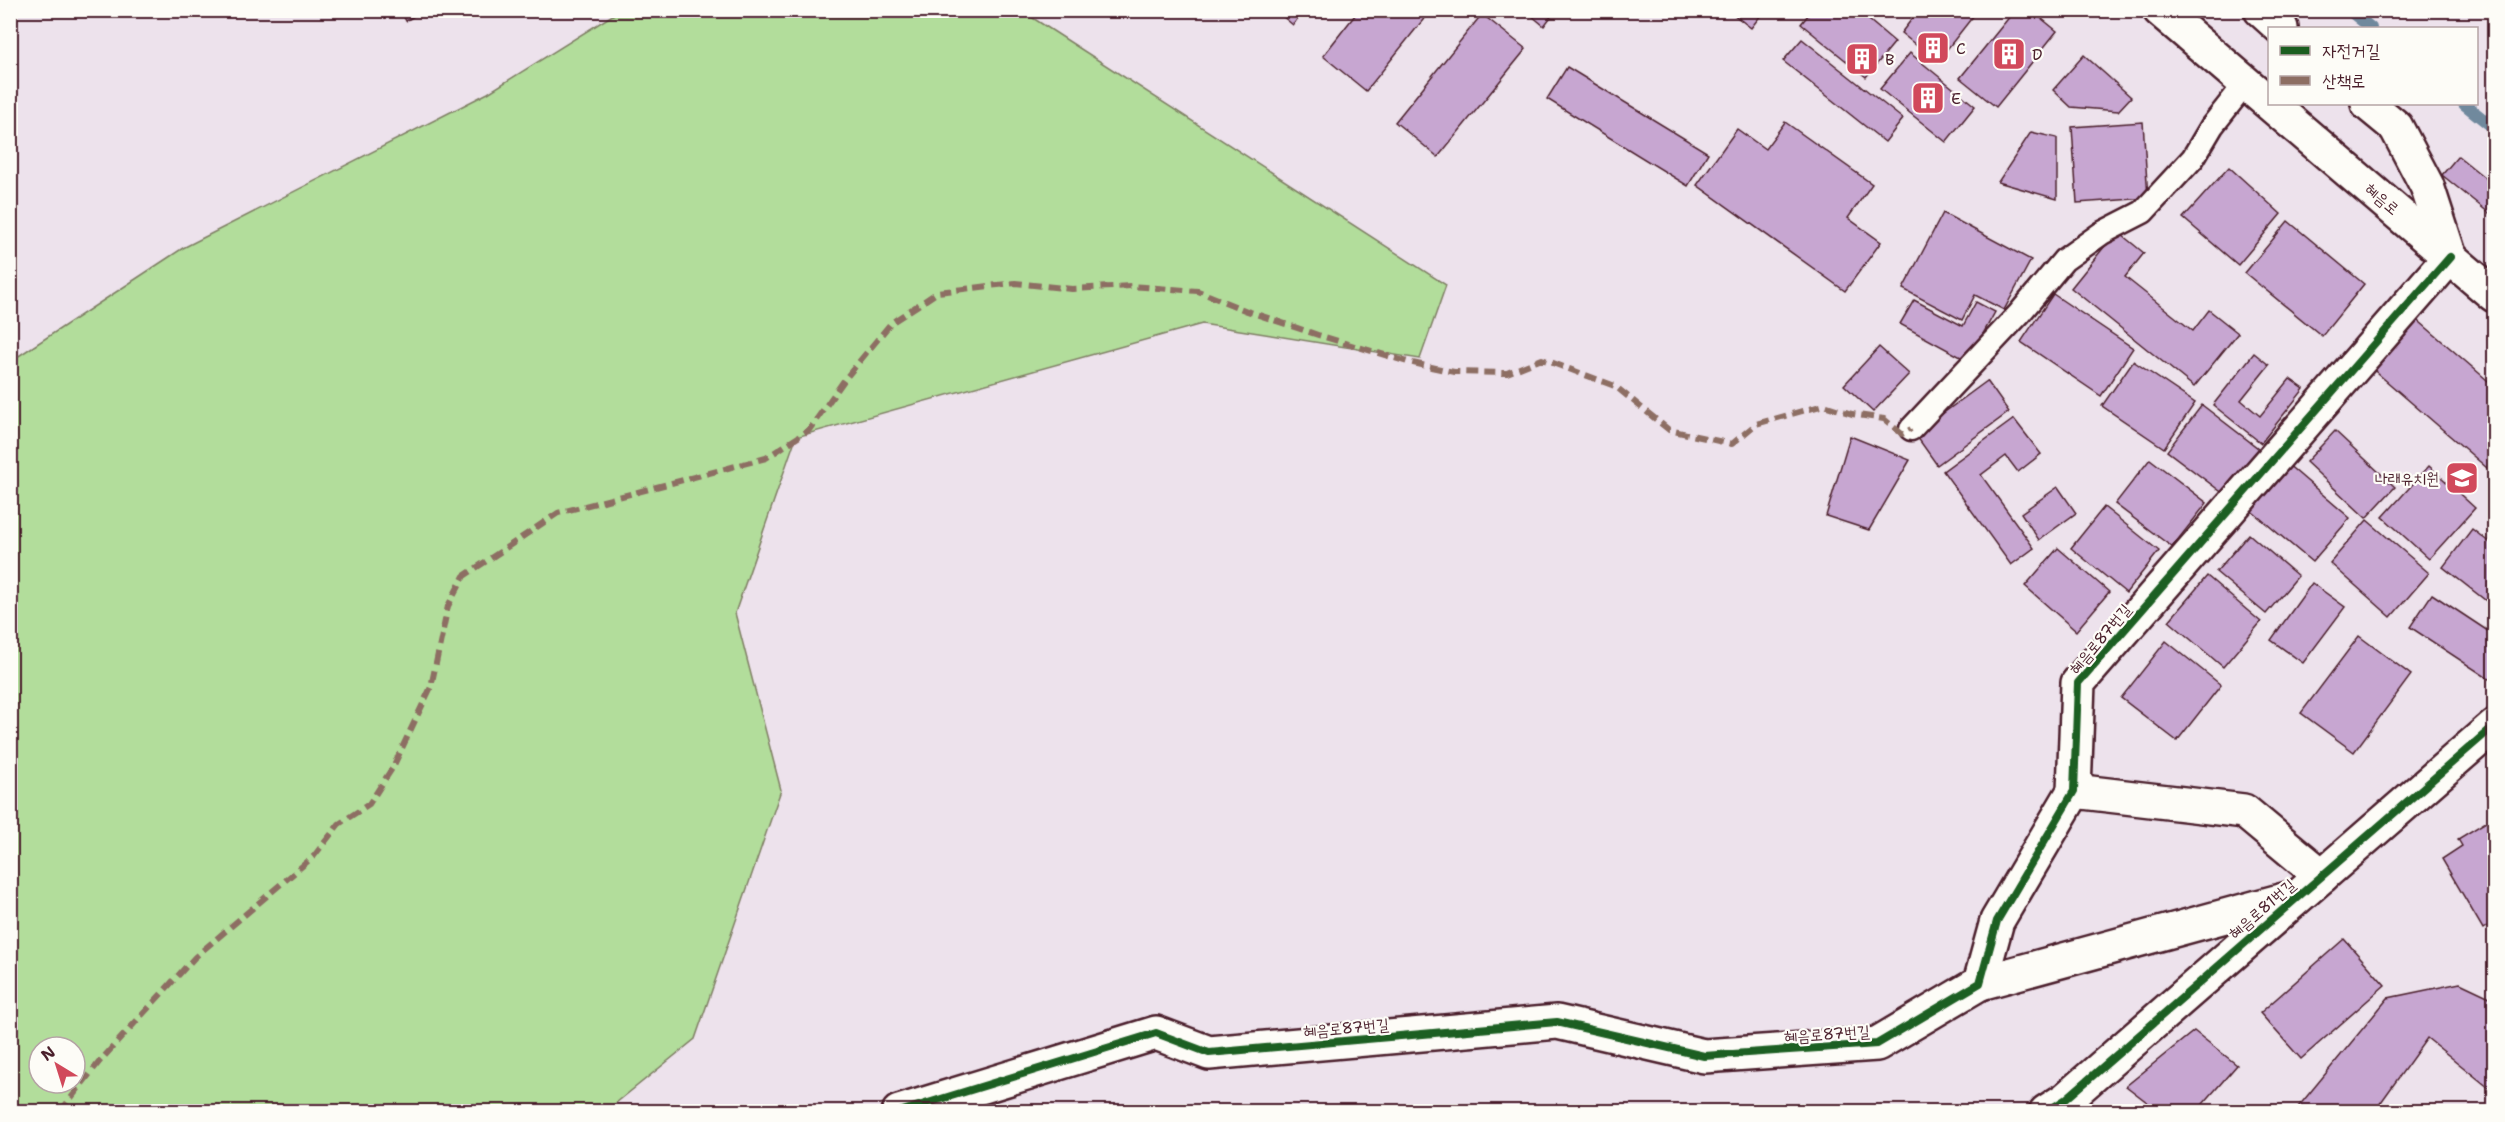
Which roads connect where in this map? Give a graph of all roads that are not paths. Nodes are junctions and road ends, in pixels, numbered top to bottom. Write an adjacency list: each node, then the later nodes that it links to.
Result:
1 (2160, 10): 4 (street, 혜음로)
2 (2260, 10): 3 (street)
3 (2280, 27)
4 (2246, 83): 5 (street, 혜음로); 10 (lane)
5 (2268, 102)
6 (2272, 105): 8 (street, 혜음로)
7 (2369, 105): 8 (street)
8 (2450, 257): 9 (street, 혜음로); 12 (street, 혜음로87번길)
9 (2494, 295)
10 (1911, 429)
11 (2491, 734): 13 (street, 혜음로81번길)
12 (2074, 791): 13 (street); 14 (street, 혜음로87번길)
13 (2310, 886): 14 (street); 15 (street, 혜음로81번길)
14 (1980, 983): 16 (street, 혜음로87번길)
15 (2065, 1107)
16 (899, 1112)

